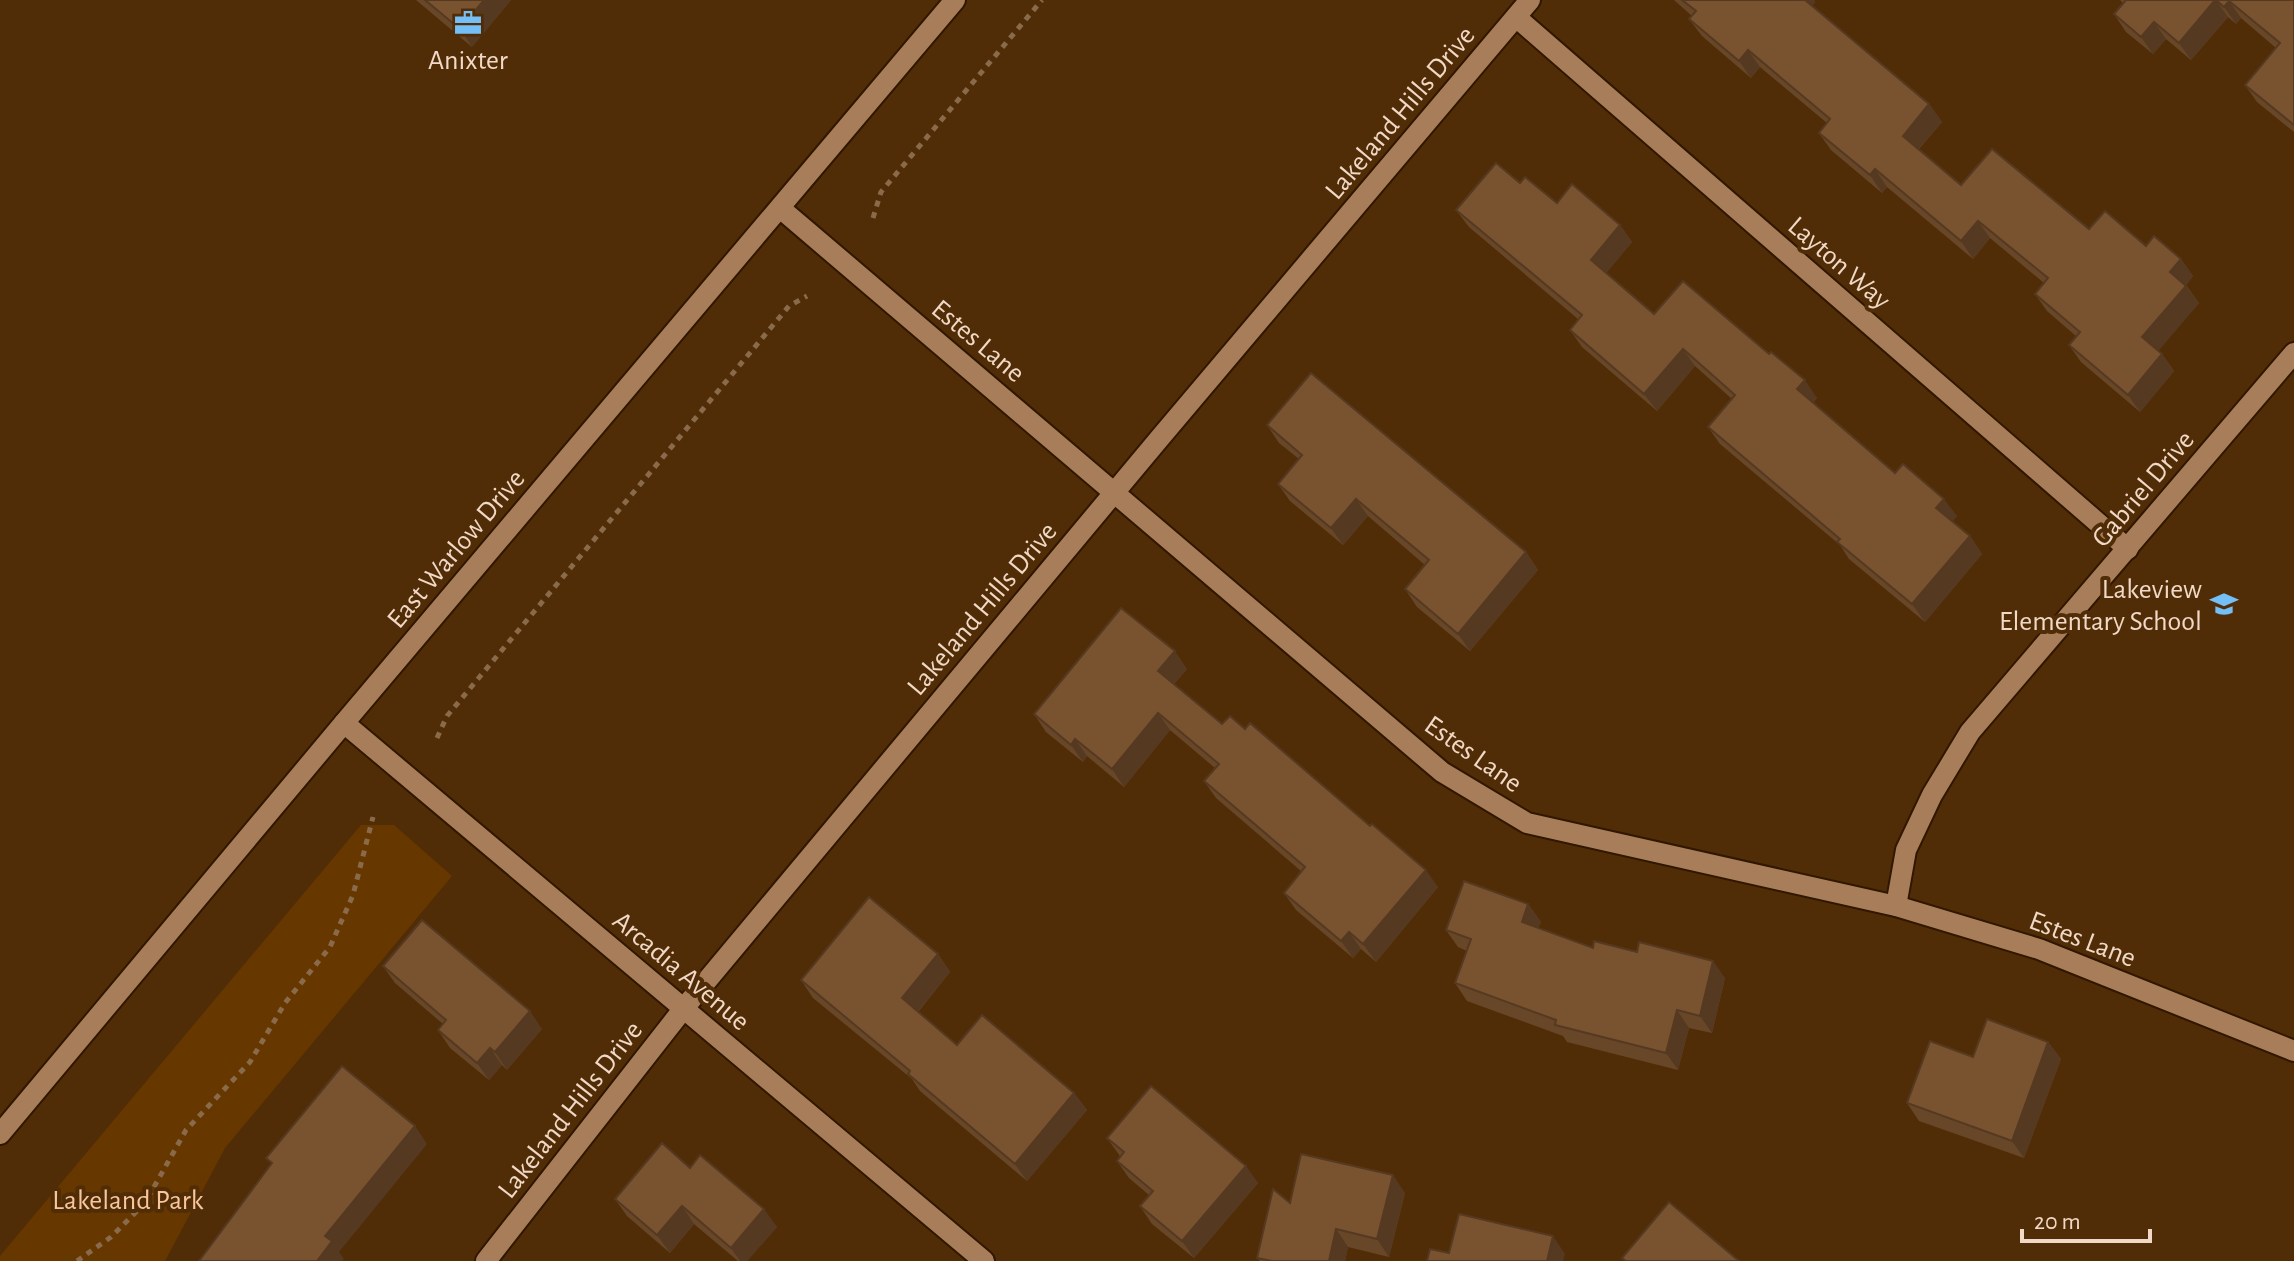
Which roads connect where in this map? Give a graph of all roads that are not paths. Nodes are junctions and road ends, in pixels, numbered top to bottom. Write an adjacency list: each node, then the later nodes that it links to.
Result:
1 (955, 0): 4 (street, East Warlow Drive)
2 (1530, 0): 3 (street, Lakeland Hills Drive)
3 (1516, 17): 6 (street, Lakeland Hills Drive); 7 (street, Layton Way)
4 (780, 208): 6 (street, Estes Lane); 8 (street, East Warlow Drive)
5 (2294, 353): 7 (street, Gabriel Drive)
6 (1115, 491): 9 (street, Estes Lane); 10 (street, Lakeland Hills Drive)
7 (2128, 549): 9 (street, Gabriel Drive)
8 (344, 723): 10 (street, Arcadia Avenue); 12 (street, East Warlow Drive)
9 (1896, 906): 11 (street, Estes Lane)
10 (684, 1008): 13 (street, Lakeland Hills Drive); 14 (street, Arcadia Avenue)
11 (2294, 1051)
12 (0, 1134)
13 (486, 1261)
14 (984, 1261)

